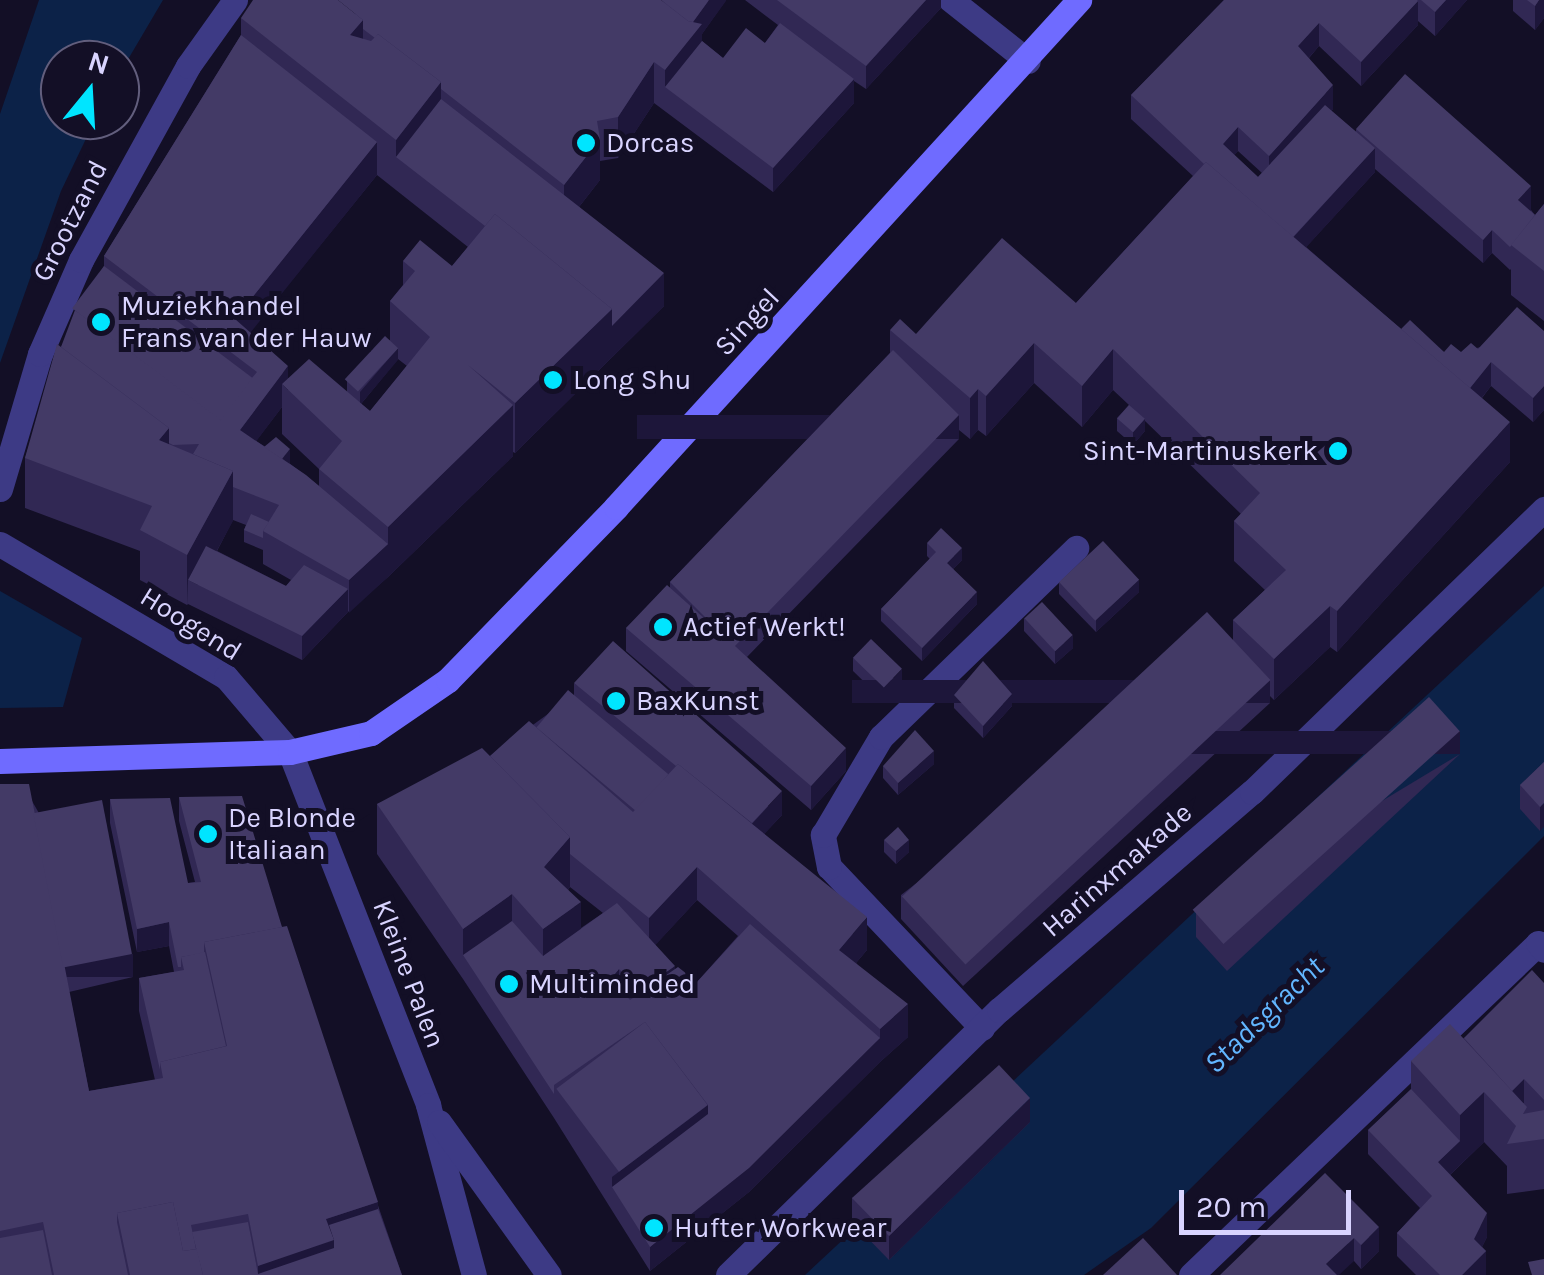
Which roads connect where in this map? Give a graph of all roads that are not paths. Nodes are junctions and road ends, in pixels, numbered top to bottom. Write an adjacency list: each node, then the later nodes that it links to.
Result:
1 (234, 0): 5 (street, Grootzand)
2 (951, 0): 4 (street)
3 (1080, 0): 4 (main road, Singel)
4 (1028, 61): 9 (main road, Singel)
5 (0, 489)
6 (1544, 509): 12 (street, Harinxmakade)
7 (0, 544): 9 (street, Hoogend)
8 (1076, 548): 12 (street)
9 (290, 752): 10 (main road); 13 (street, Kleine Palen)
10 (0, 761)
11 (1544, 950): 17 (street)
12 (982, 1028): 16 (street, Harinxmakade)
13 (428, 1105): 14 (street, Kleine Palen); 15 (street, Kleine Palen)
14 (474, 1275)
15 (549, 1275)
16 (728, 1275)
17 (1191, 1275)

